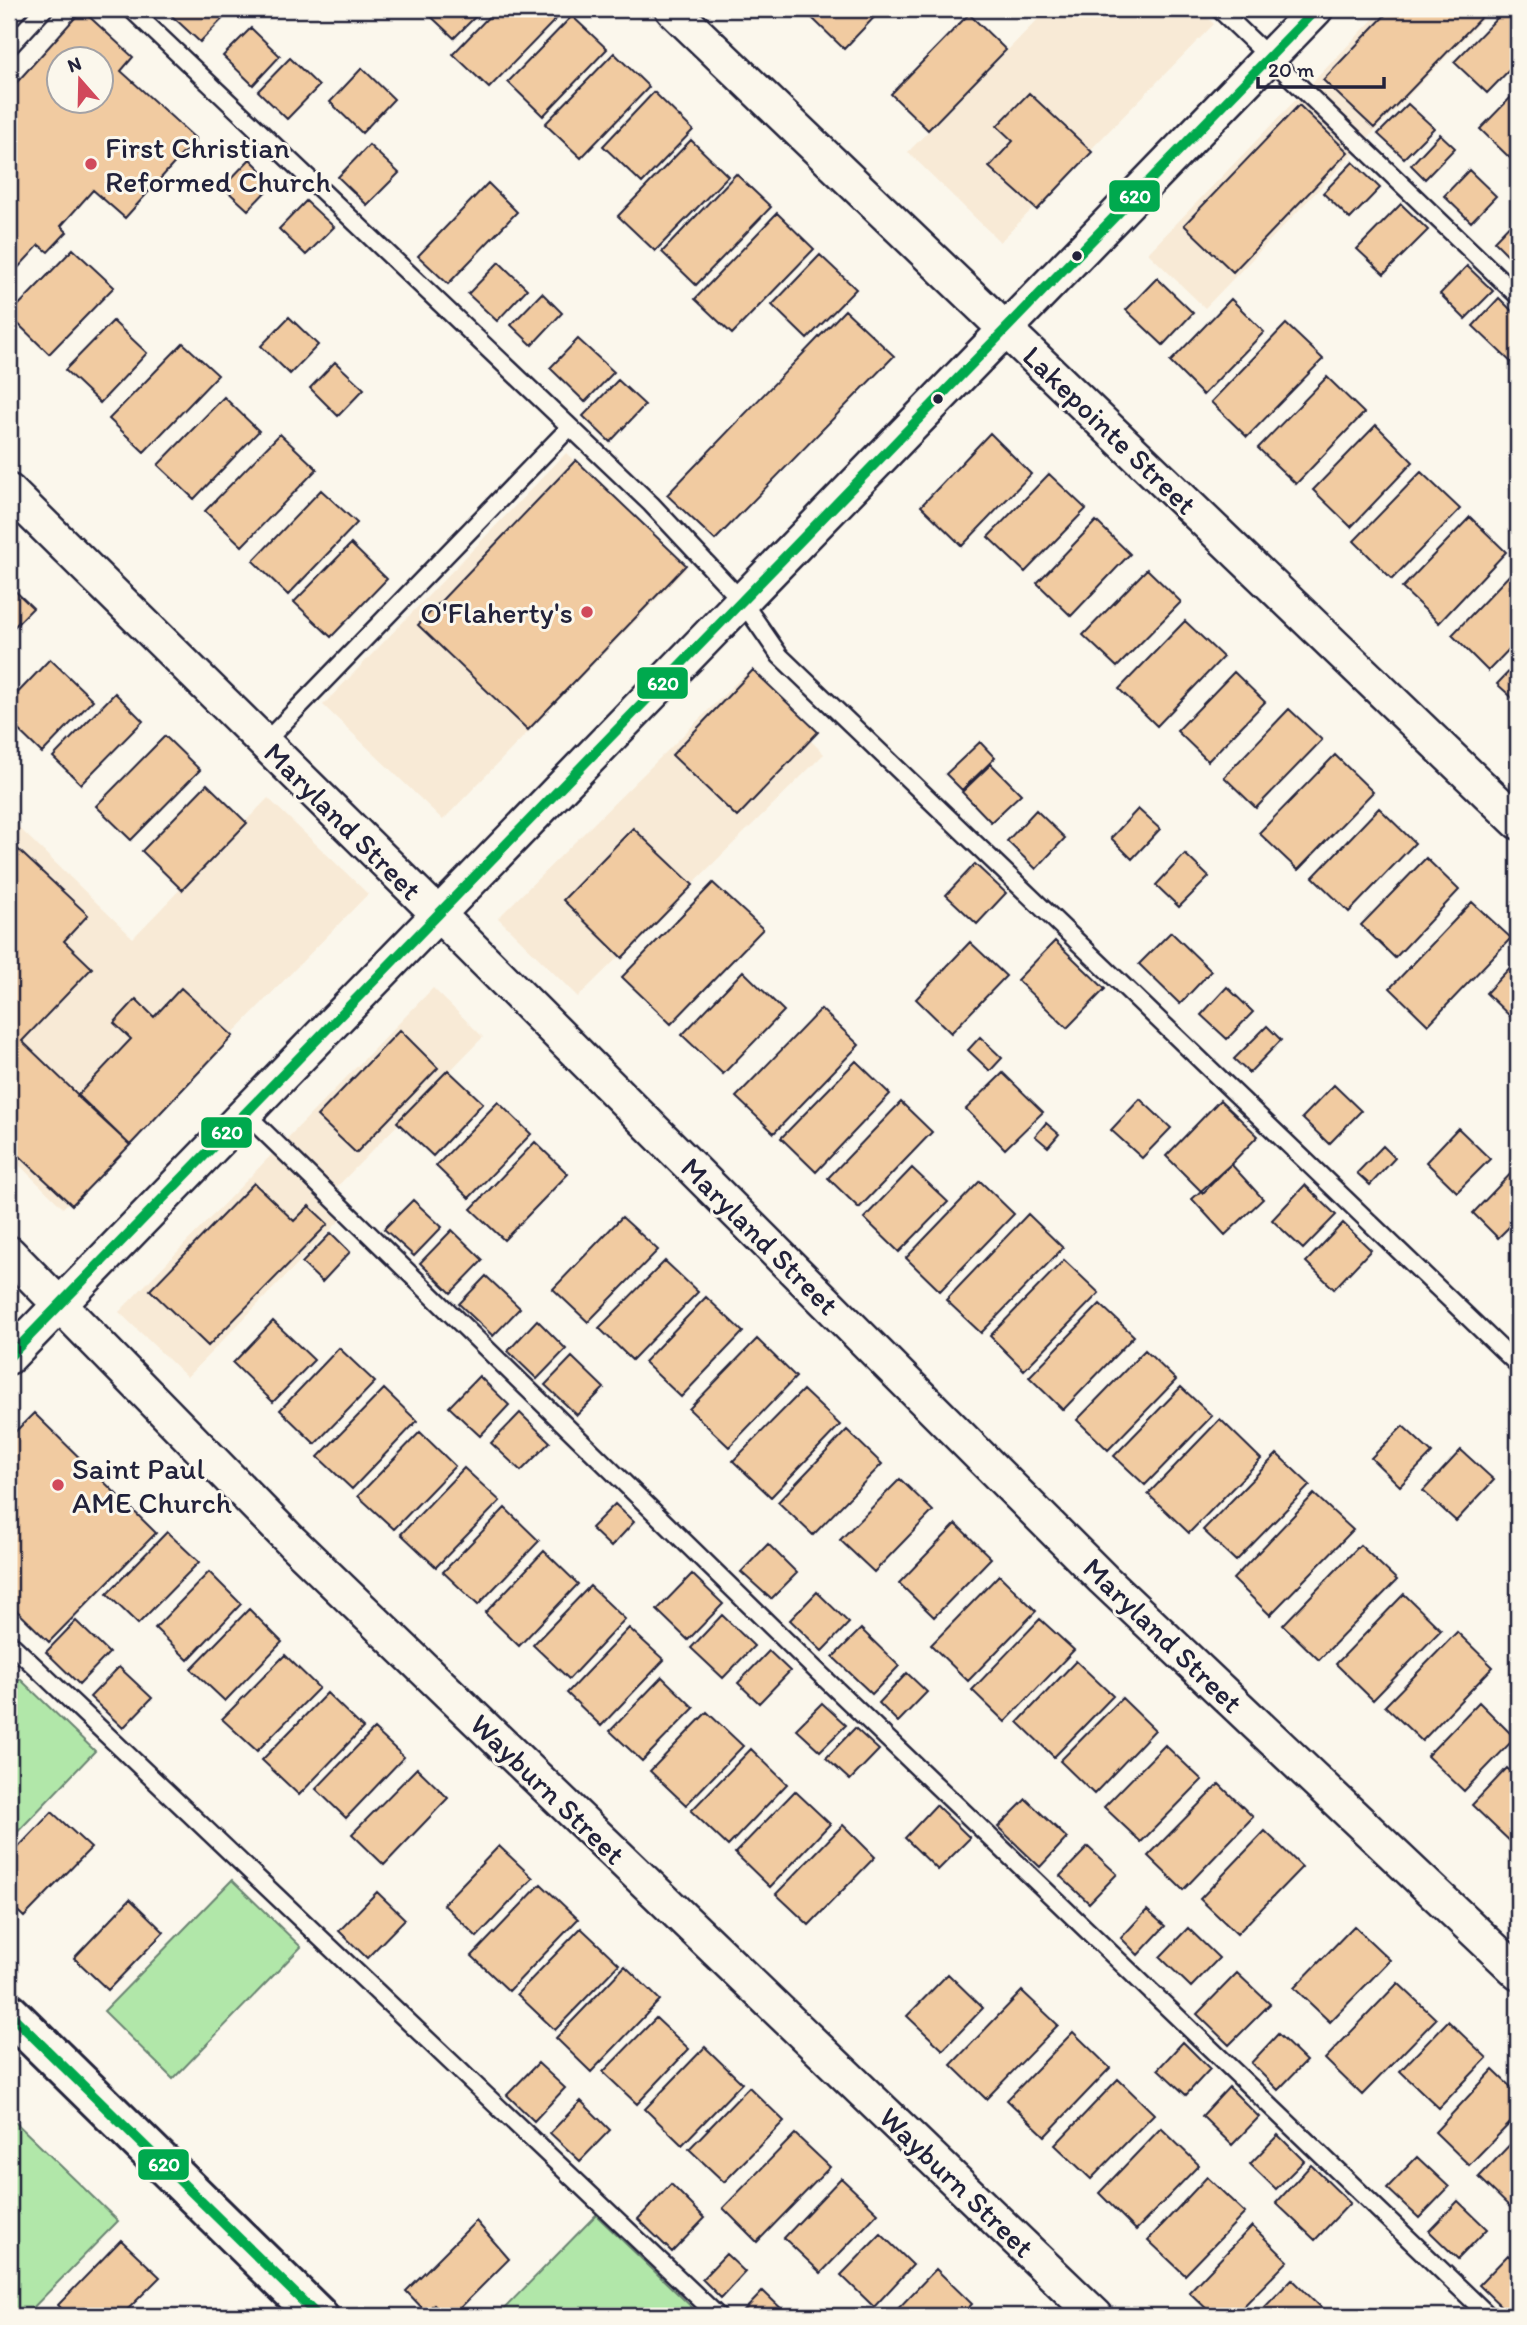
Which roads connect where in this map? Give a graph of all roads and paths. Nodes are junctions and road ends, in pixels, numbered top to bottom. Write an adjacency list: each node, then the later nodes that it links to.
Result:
1 (44, 9): 6 (lane)
2 (131, 9): 10 (lane)
3 (673, 9): 9 (street, Lakepointe Street)
4 (1219, 9): 7 (lane)
5 (1316, 9): 7 (street)
6 (9, 47)
7 (1269, 57): 8 (lane); 9 (street)
8 (1518, 296)
9 (1005, 329): 12 (street); 14 (street, Lakepointe Street)
10 (570, 427): 12 (lane); 13 (lane)
11 (9, 491): 13 (street, Maryland Street)
12 (742, 601): 15 (street); 20 (lane)
13 (264, 743): 15 (street, Maryland Street)
14 (1518, 822)
15 (438, 914): 16 (street); 22 (street, Maryland Street)
16 (245, 1113): 18 (street); 27 (lane)
17 (9, 1253): 18 (street, Wayburn Street)
18 (60, 1303): 19 (street); 26 (street, Wayburn Street)
19 (9, 1357)
20 (1518, 1366)
21 (9, 1642): 25 (lane)
22 (1518, 1972)
23 (9, 2013): 24 (street)
24 (318, 2316)
25 (718, 2316)
26 (1096, 2316)
27 (1489, 2316)

